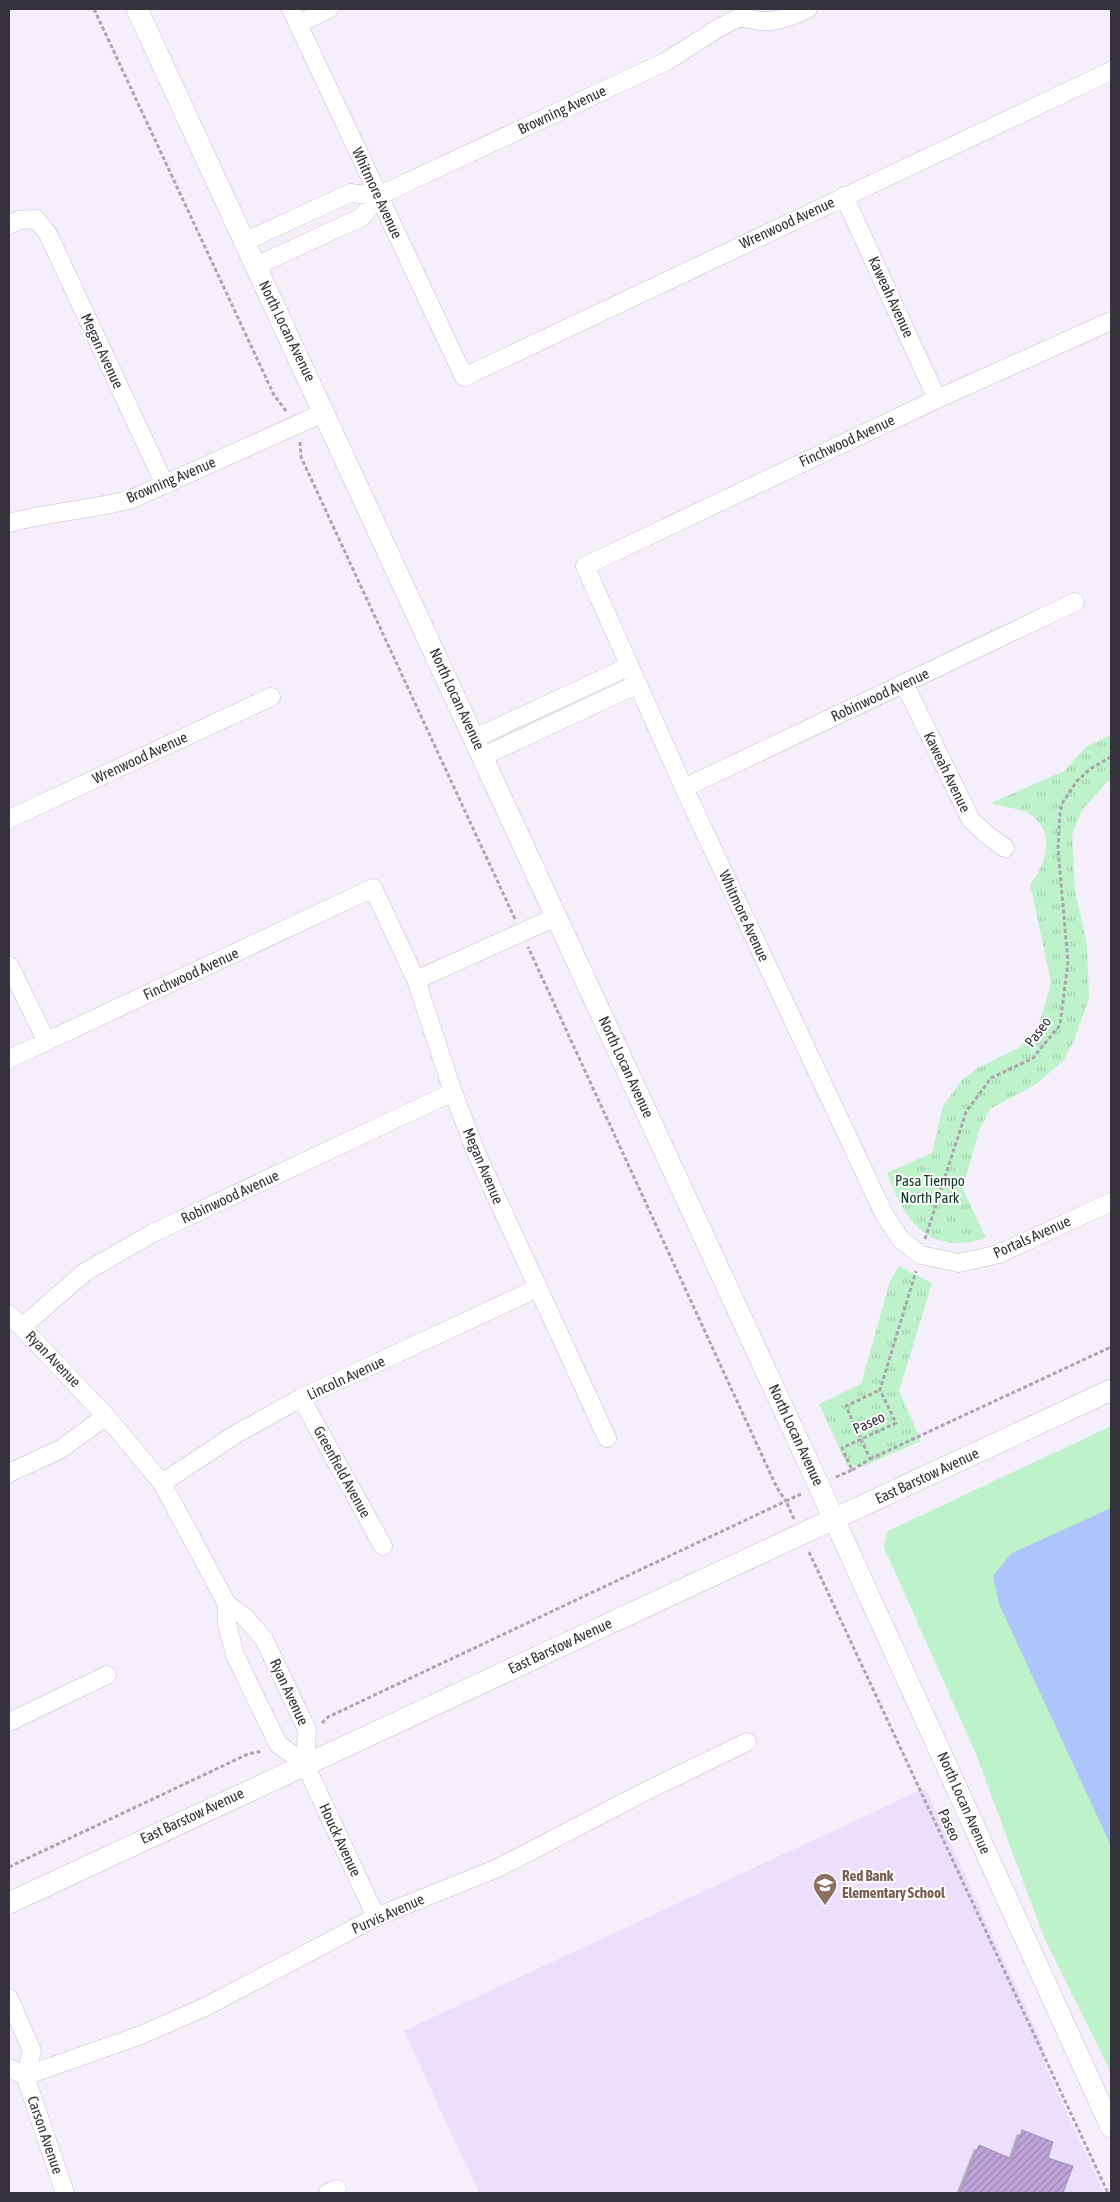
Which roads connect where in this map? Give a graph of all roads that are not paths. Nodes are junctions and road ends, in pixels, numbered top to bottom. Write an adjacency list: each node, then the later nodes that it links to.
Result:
1 (138, 9): 10 (street, North Locan Avenue)
2 (329, 9): 5 (street)
3 (808, 9): 4 (street, Browning Avenue)
4 (742, 13): 7 (street, Browning Avenue)
5 (295, 16): 7 (street, Whitmore Avenue)
6 (1111, 71): 8 (street, Wrenwood Avenue)
7 (378, 196): 10 (street); 11 (street, Browning Avenue); 13 (street, Whitmore Avenue)
8 (844, 196): 13 (street, Wrenwood Avenue); 14 (street, Kaweah Avenue)
9 (9, 225): 16 (street, Megan Avenue)
10 (244, 242): 11 (street, North Locan Avenue)
11 (256, 266): 15 (street, North Locan Avenue)
12 (1111, 321): 14 (street, Finchwood Avenue)
13 (464, 377)
14 (937, 399): 18 (street, Finchwood Avenue)
15 (325, 412): 16 (street, Browning Avenue); 24 (street, North Locan Avenue)
16 (165, 485): 17 (street, Browning Avenue)
17 (9, 523)
18 (586, 566): 20 (street, Whitmore Avenue)
19 (1075, 602): 21 (street, Robinwood Avenue)
20 (630, 666): 22 (street, Whitmore Avenue); 24 (street)
21 (904, 683): 25 (street, Robinwood Avenue); 27 (street, Kaweah Avenue)
22 (638, 684): 24 (street); 25 (street, Whitmore Avenue)
23 (271, 697): 26 (street, Wrenwood Avenue)
24 (480, 747): 29 (street, North Locan Avenue)
25 (684, 788): 36 (street, Whitmore Avenue)
26 (9, 819)
27 (1006, 848)
28 (373, 888): 31 (street, Megan Avenue); 32 (street, Finchwood Avenue)
29 (556, 916): 31 (street); 46 (street, North Locan Avenue)
30 (9, 965): 32 (street)
31 (416, 980): 34 (street, Megan Avenue)
32 (47, 1042): 33 (street, Finchwood Avenue)
33 (9, 1059)
34 (453, 1092): 37 (street, Megan Avenue); 39 (street, Robinwood Avenue)
35 (1111, 1202): 36 (street, Portals Avenue)
36 (921, 1255)
37 (538, 1288): 41 (street, Lincoln Avenue); 43 (street, Megan Avenue)
38 (9, 1314): 39 (street, Ryan Avenue)
39 (22, 1327): 42 (street, Ryan Avenue)
40 (1111, 1390): 46 (street, East Barstow Avenue)
41 (302, 1398): 45 (street, Lincoln Avenue); 47 (street, Greenfield Avenue)
42 (106, 1416): 44 (street); 45 (street, Ryan Avenue)
43 (607, 1438)
44 (9, 1473)
45 (162, 1482): 48 (street, Ryan Avenue)
46 (835, 1520): 52 (street, East Barstow Avenue); 58 (street, North Locan Avenue)
47 (383, 1546)
48 (228, 1604): 52 (street, Ryan Avenue); 52 (street, Ryan Avenue)
49 (107, 1675): 50 (street)
50 (9, 1722)
51 (747, 1742): 54 (street, Purvis Avenue)
52 (305, 1764): 53 (street, East Barstow Avenue); 54 (street, Houck Avenue)
53 (9, 1903)
54 (376, 1917): 57 (street, Purvis Avenue)
55 (9, 1998): 57 (street, Carson Avenue)
56 (9, 2068): 57 (street, Carson Avenue)
57 (25, 2076): 59 (street, Carson Avenue)
58 (1111, 2127)
59 (65, 2193)

